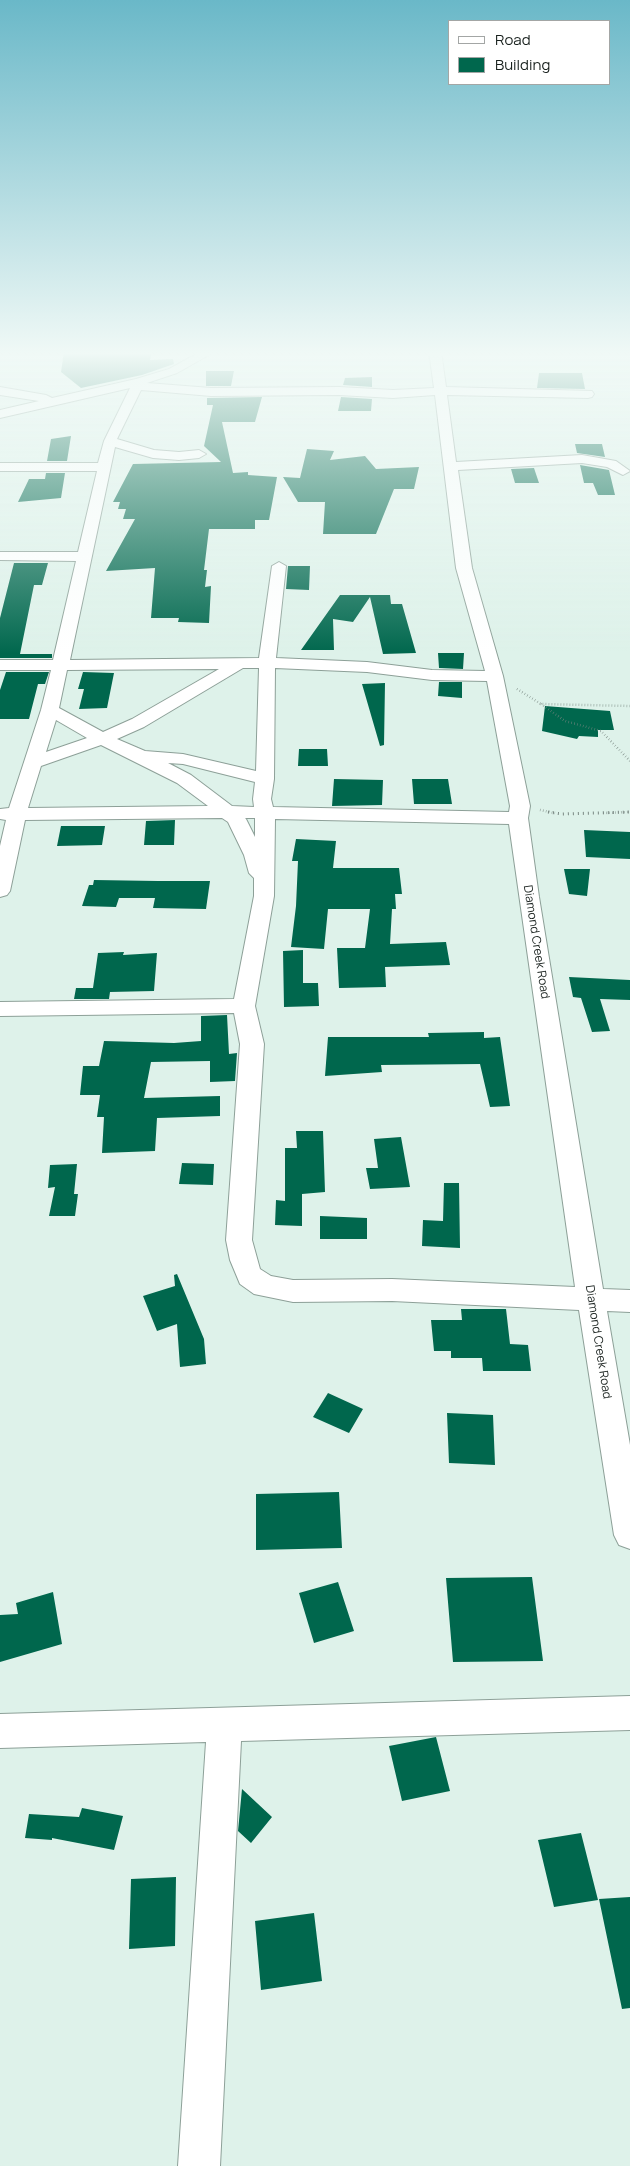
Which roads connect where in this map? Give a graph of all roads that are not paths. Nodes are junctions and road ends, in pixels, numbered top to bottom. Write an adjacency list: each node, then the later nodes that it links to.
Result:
1 (107, 452): 6 (street)
2 (147, 452): 4 (street)
3 (448, 452): 5 (street, Diamond Creek Road)
4 (199, 454)
5 (449, 466): 8 (street); 16 (street, Diamond Creek Road)
6 (103, 467): 7 (street); 10 (street)
7 (0, 468)
8 (623, 471)
9 (0, 556): 10 (street)
10 (83, 558): 12 (street)
11 (279, 566): 14 (street)
12 (60, 664): 13 (street); 15 (street); 17 (street)
13 (239, 664): 14 (street); 18 (street)
14 (267, 664): 16 (street); 21 (street)
15 (0, 665)
16 (495, 676): 23 (street, Diamond Creek Road)
17 (50, 710): 18 (street); 20 (street)
18 (102, 739): 19 (street); 20 (street)
19 (141, 756): 21 (street); 22 (street)
20 (32, 763): 24 (street)
21 (265, 779): 25 (street)
22 (226, 812): 24 (street); 25 (street); 27 (street)
23 (519, 812): 25 (street); 30 (street, Diamond Creek Road)
24 (8, 814): 26 (street)
25 (265, 814): 27 (street)
26 (0, 891)
27 (264, 896): 28 (street)
28 (244, 1006): 29 (street); 30 (street)
29 (0, 1009)
30 (591, 1300): 31 (street); 32 (street, Diamond Creek Road)
31 (630, 1301)
32 (630, 1535)
33 (630, 1713): 34 (street)
34 (224, 1725): 35 (street); 36 (street)
35 (0, 1731)
36 (199, 2166)

